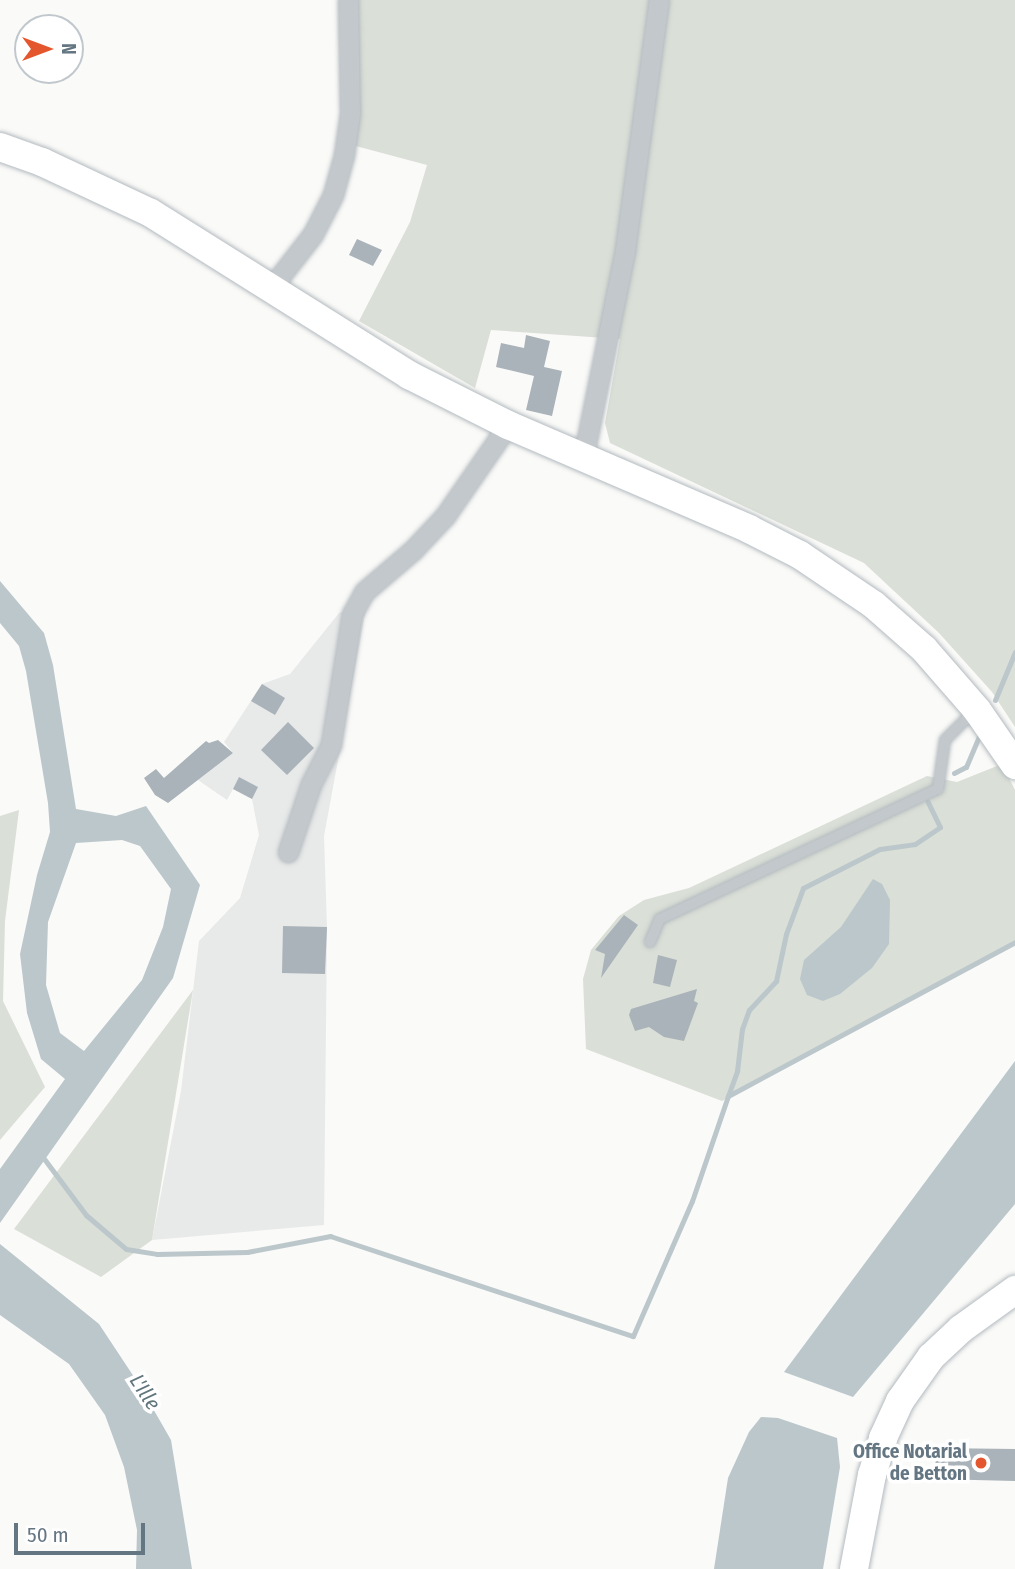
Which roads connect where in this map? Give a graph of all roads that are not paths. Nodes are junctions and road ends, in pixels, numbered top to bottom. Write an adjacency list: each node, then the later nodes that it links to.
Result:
1 (348, 0): 4 (street)
2 (659, 0): 6 (street)
3 (0, 147): 4 (main road)
4 (271, 288): 5 (main road)
5 (508, 418): 6 (main road); 9 (street)
6 (583, 460): 7 (main road)
7 (977, 710): 8 (main road); 10 (lane)
8 (1015, 765)
9 (288, 852)
10 (650, 942)
11 (1010, 1295): 12 (main road)
12 (854, 1569)

